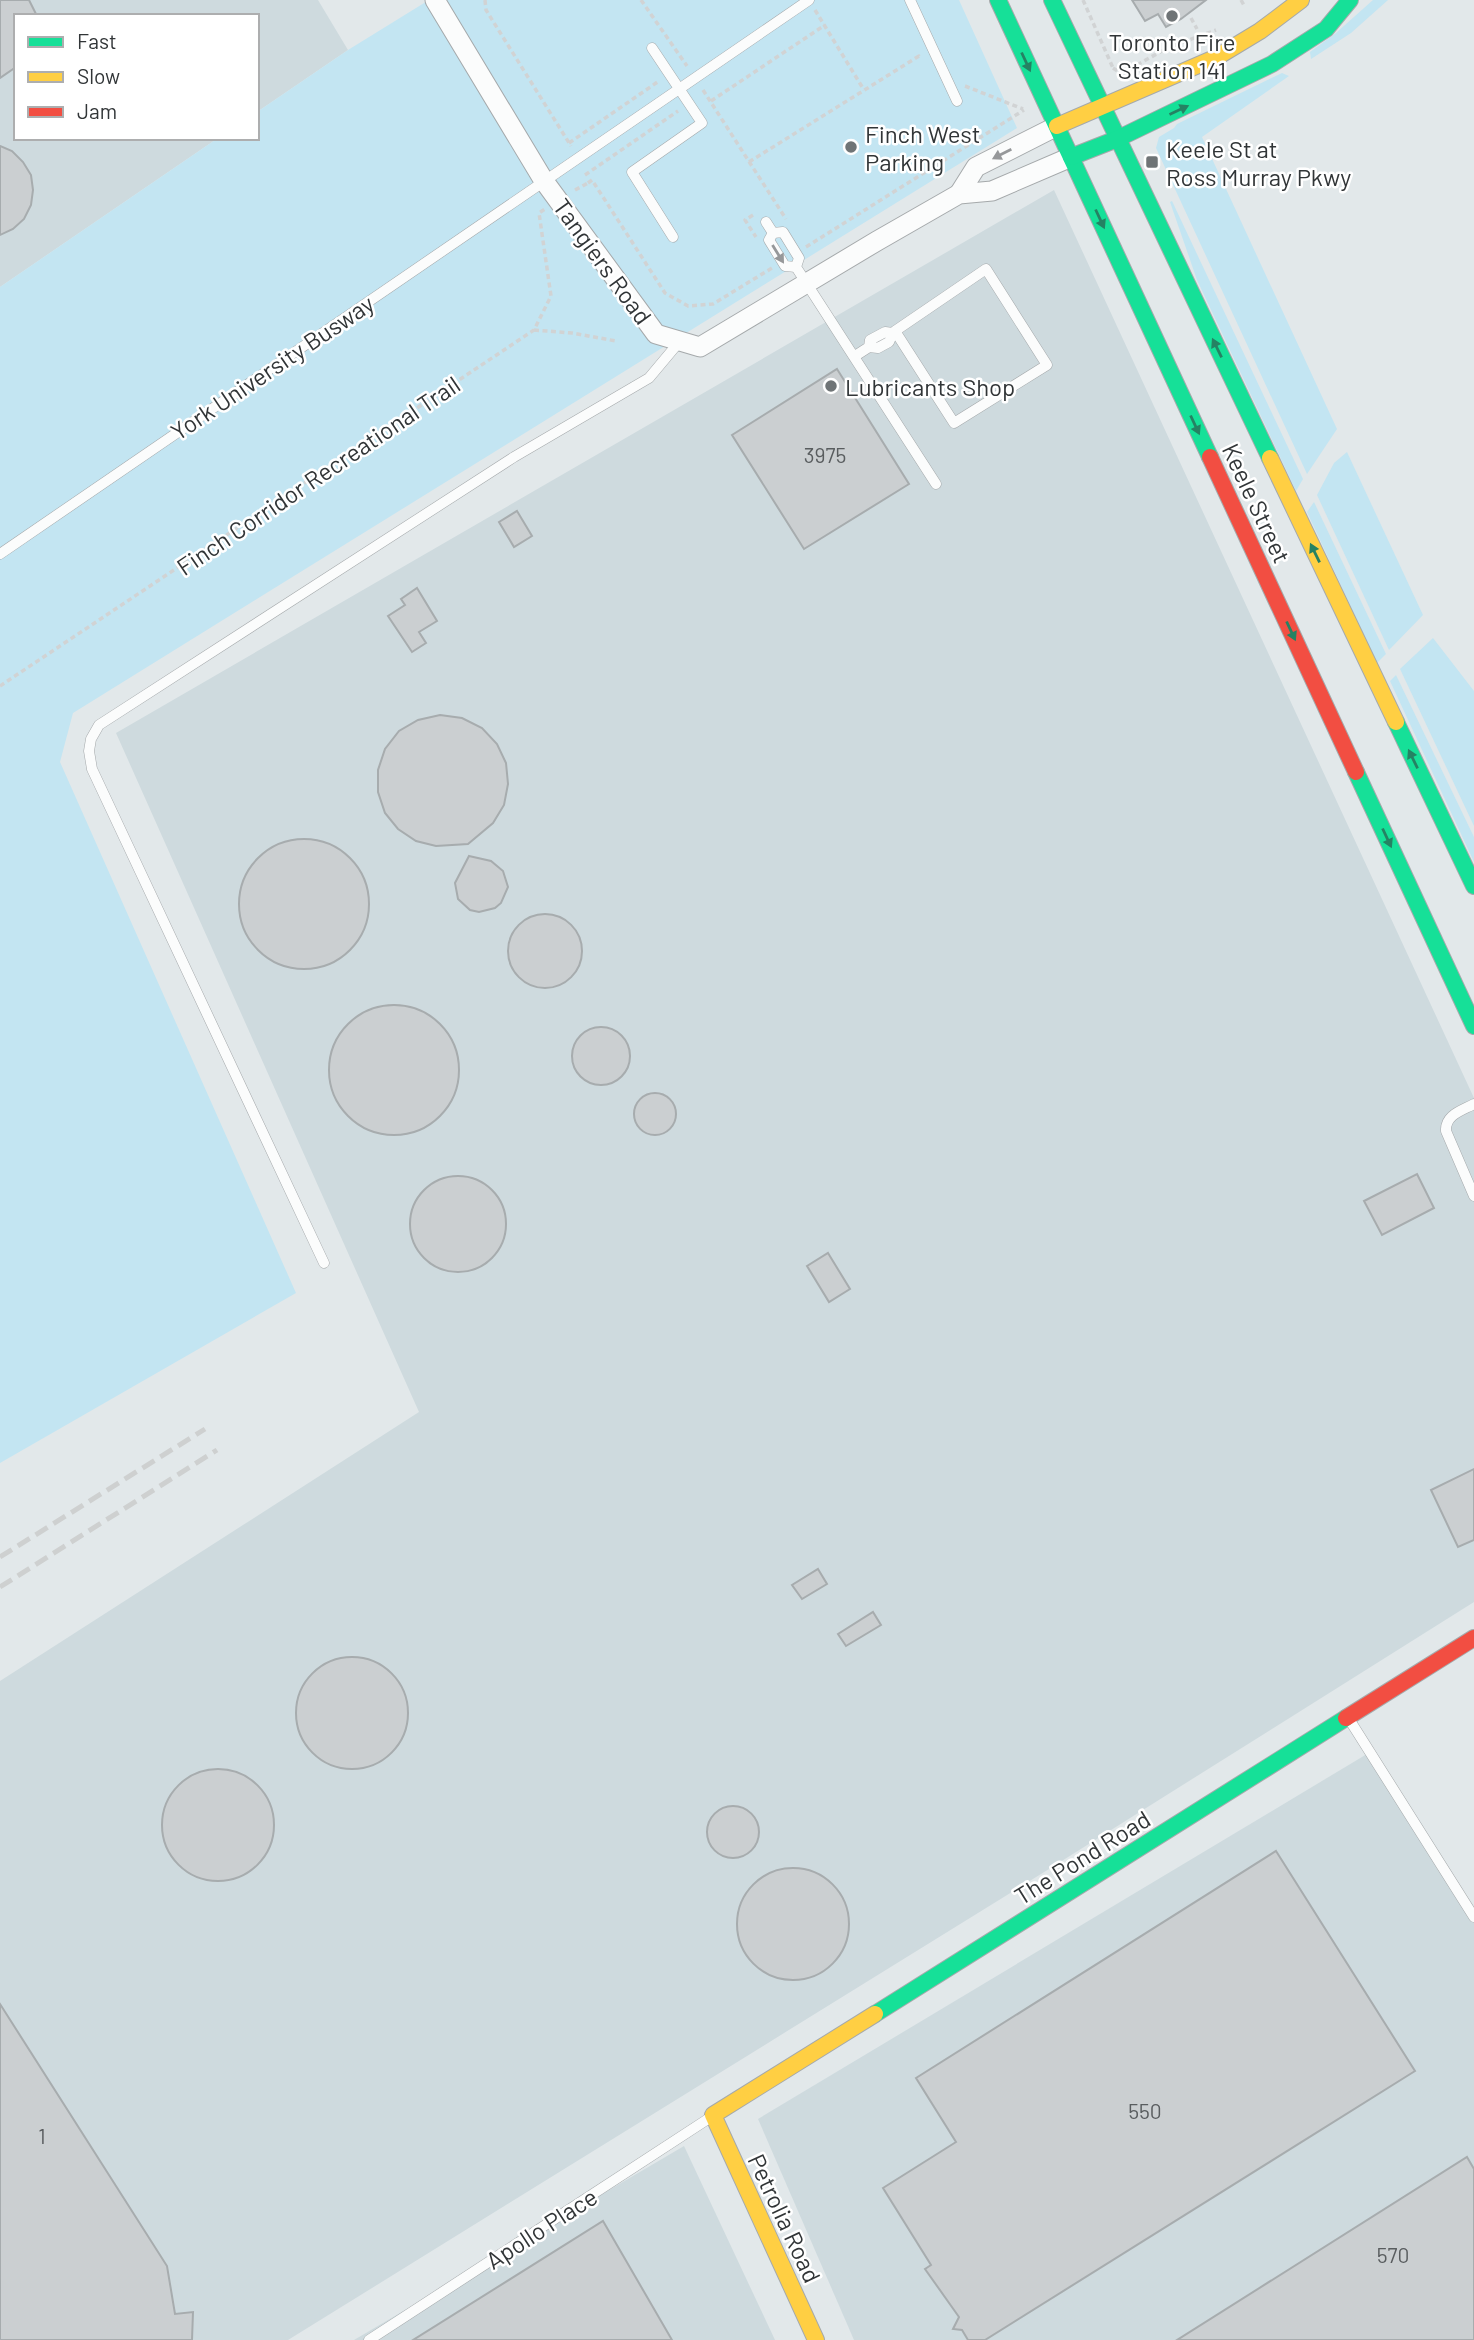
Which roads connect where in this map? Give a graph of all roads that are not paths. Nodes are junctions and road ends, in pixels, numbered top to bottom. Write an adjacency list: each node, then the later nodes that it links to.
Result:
1 (435, 0): 15 (street, Tangiers Road)
2 (808, 0): 9 (lane, York University Busway)
3 (910, 0): 10 (lane)
4 (998, 0): 12 (main road, Keele Street, one-way to 12)
5 (1052, 0): 11 (main road, Keele Street)
6 (1301, 0): 11 (main road)
7 (1350, 0): 13 (main road, one-way to 7)
8 (652, 48): 9 (lane)
9 (679, 87): 15 (lane, York University Busway); 19 (lane)
10 (954, 97)
11 (1102, 107): 12 (main road); 13 (main road, Keele Street)
12 (1057, 126): 14 (main road, Keele Street); 16 (street, Tangiers Road, one-way to 16)
13 (1117, 139): 14 (main road); 26 (main road, Keele Street, one-way to 13)
14 (1071, 157): 16 (street, Tangiers Road); 27 (main road, Keele Street, one-way to 27)
15 (544, 181): 22 (street, Tangiers Road); 25 (lane, York University Busway)
16 (959, 194): 20 (street, Tangiers Road)
17 (766, 222): 18 (lane)
18 (773, 233): 20 (lane, one-way to 20); 20 (lane)
19 (673, 237)
20 (802, 275): 22 (street, Tangiers Road); 23 (lane)
21 (894, 332): 21 (lane); 23 (lane)
22 (680, 341): 30 (lane)
23 (855, 356): 24 (lane)
24 (936, 484)
25 (0, 554)
26 (1474, 886)
27 (1474, 1026)
28 (1474, 1104): 29 (lane)
29 (1474, 1196)
30 (324, 1263)
31 (1474, 1638): 32 (main road, The Pond Road)
32 (1348, 1717): 33 (lane); 34 (main road, The Pond Road)
33 (1474, 1917)
34 (713, 2115): 35 (lane, Apollo Place); 36 (main road, Petrolia Road)
35 (369, 2340)
36 (816, 2340)

